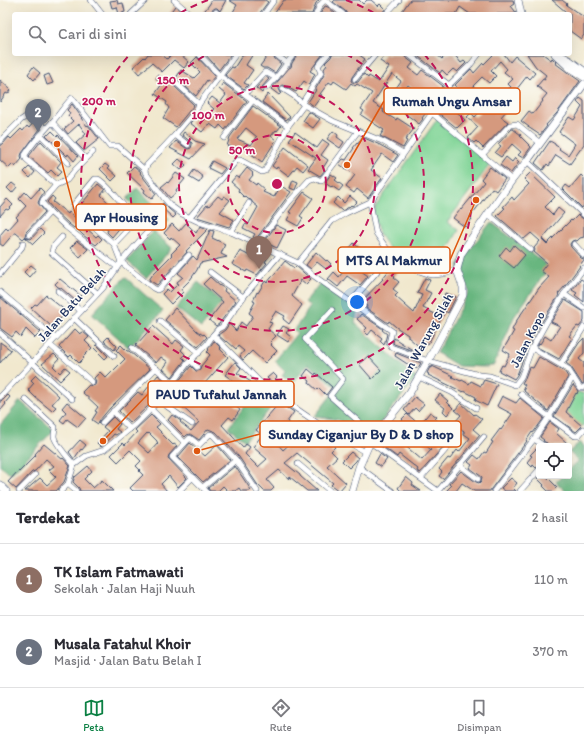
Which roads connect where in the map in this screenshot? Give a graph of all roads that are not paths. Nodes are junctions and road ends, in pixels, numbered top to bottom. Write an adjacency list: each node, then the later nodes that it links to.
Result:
1 (91, 0): 8 (street)
2 (146, 0): 9 (street)
3 (174, 0): 10 (street)
4 (274, 0): 11 (street)
5 (325, 0): 12 (street); 13 (street)
6 (398, 0): 14 (street)
7 (518, 0): 15 (street)
8 (100, 12)
9 (133, 12)
10 (188, 12)
11 (265, 12)
12 (317, 12)
13 (340, 12)
14 (388, 12)
15 (521, 12)
16 (201, 56): 28 (street)
17 (235, 56): 28 (street)
18 (278, 56): 26 (street)
19 (293, 56): 26 (street)
20 (326, 56): 40 (street)
21 (374, 56): 31 (street)
22 (411, 56): 34 (street)
23 (477, 56): 34 (street)
24 (557, 56): 30 (street)
25 (562, 56): 27 (street)
26 (288, 64): 29 (street)
27 (584, 71)
28 (220, 76): 37 (street); 39 (street)
29 (276, 78): 35 (street); 37 (street)
30 (584, 78)
31 (355, 79)
32 (173, 80): 39 (street)
33 (584, 84): 50 (street)
34 (449, 85): 41 (street)
35 (266, 88)
36 (283, 89): 40 (street)
37 (245, 94): 38 (street)
38 (252, 100): 43 (street); 48 (street)
39 (199, 104): 47 (street)
40 (303, 105): 43 (street); 45 (street)
41 (432, 113): 53 (street); 54 (street)
42 (52, 122): 44 (street); 55 (street); 58 (street)
43 (288, 126): 66 (street)
44 (45, 128): 46 (street); 49 (street)
45 (358, 131): 53 (street); 73 (street)
46 (41, 135): 57 (street); 60 (street)
47 (174, 136): 51 (street); 58 (street)
48 (224, 138)
49 (0, 141)
50 (540, 143): 54 (street); 56 (street)
51 (188, 145)
52 (93, 152): 60 (street)
53 (403, 153): 61 (street)
54 (482, 155): 59 (street)
55 (84, 158)
56 (527, 162): 59 (street); 65 (street)
57 (68, 163)
58 (145, 170): 66 (street)
59 (512, 180): 64 (street)
60 (56, 185): 63 (street)
61 (370, 202): 78 (street); 81 (street)
62 (249, 203): 68 (street)
63 (50, 212): 69 (street); 82 (street)
64 (488, 214): 75 (street); 84 (street)
65 (584, 216)
66 (189, 218): 68 (street)
67 (152, 227): 80 (street)
68 (231, 232): 73 (street)
69 (29, 235)
70 (62, 237): 89 (street)
71 (23, 243): 86 (street)
72 (114, 244): 72 (street, Jalan Batu Belah); 80 (street, Jalan Batu Belah)
73 (258, 244): 76 (street)
74 (574, 244): 79 (street)
75 (531, 250)
76 (280, 254): 81 (street); 91 (street)
77 (189, 255): 80 (street)
78 (391, 255): 84 (street); 92 (street)
79 (584, 255)
80 (121, 262): 82 (street, Jalan Batu Belah)
81 (298, 263): 92 (street)
82 (117, 268): 89 (street, Jalan Batu Belah)
83 (584, 268): 90 (street, Jalan Kopo)
84 (457, 270): 108 (street, Jalan Warung Silah)
85 (210, 272): 91 (street)
86 (0, 274)
87 (58, 291): 95 (street)
88 (0, 292): 101 (street)
89 (97, 293): 95 (street, Jalan Batu Belah)
90 (564, 294): 93 (street); 104 (street, Jalan Kopo)
91 (243, 298): 100 (street)
92 (351, 302): 108 (street)
93 (584, 308)
94 (332, 310): 132 (street)
95 (81, 311): 96 (street, Jalan Batu Belah)
96 (74, 318): 101 (street, Jalan Batu Belah); 106 (street)
97 (160, 321): 105 (street)
98 (584, 327): 110 (street)
99 (0, 333): 109 (street)
100 (213, 335): 105 (street); 138 (street)
101 (55, 338): 102 (street, Jalan Batu Belah)
102 (50, 345): 109 (street, Jalan Batu Belah); 115 (street)
103 (132, 348): 112 (street)
104 (532, 348): 108 (street, Jalan Kopo); 110 (street)
105 (199, 354): 107 (street)
106 (114, 356)
107 (191, 361): 111 (street); 116 (street)
108 (428, 361): 113 (street, Jalan Warung Silah)
109 (32, 363): 119 (street, Jalan Batu Belah); 121 (street)
110 (561, 364): 114 (street)
111 (198, 367)
112 (156, 368): 116 (street); 125 (street)
113 (419, 377): 123 (street); 132 (street, Jalan Warung Silah)
114 (573, 377): 117 (street); 126 (street)
115 (92, 382)
116 (173, 383): 122 (street)
117 (584, 388)
118 (522, 394): 126 (street)
119 (0, 397)
120 (25, 399): 141 (street)
121 (72, 399)
122 (158, 400): 124 (street); 128 (street)
123 (476, 408)
124 (151, 409): 129 (street); 136 (street)
125 (113, 411): 127 (street); 129 (street)
126 (549, 417): 130 (street); 134 (street)
127 (102, 423)
128 (192, 424)
129 (130, 428): 141 (street)
130 (584, 429)
131 (460, 433): 147 (street)
132 (375, 436): 135 (street, Jalan Warung Silah)
133 (484, 437): 142 (street)
134 (534, 439): 137 (street); 162 (street)
135 (370, 442): 138 (street, Jalan Warung Silah); 147 (street)
136 (186, 443): 139 (street); 146 (street)
137 (540, 443)
138 (365, 452): 143 (street, Jalan Warung Silah)
139 (236, 460): 151 (street); 157 (street)
140 (298, 464): 158 (street)
141 (74, 465): 149 (street)
142 (460, 465): 148 (street); 161 (street)
143 (359, 467): 159 (street, Jalan Warung Silah); 160 (street)
144 (536, 473): 163 (street)
145 (35, 475): 153 (street)
146 (193, 477): 151 (street); 156 (street)
147 (421, 478): 161 (street)
148 (478, 479)
149 (68, 484): 154 (street); 155 (street)
150 (0, 485): 152 (street)
151 (204, 489)
152 (6, 491)
153 (19, 491)
154 (61, 491)
155 (76, 491)
156 (179, 491)
157 (257, 491)
158 (330, 491)
159 (352, 491)
160 (392, 491)
161 (438, 491)
162 (494, 491)
163 (520, 491)

